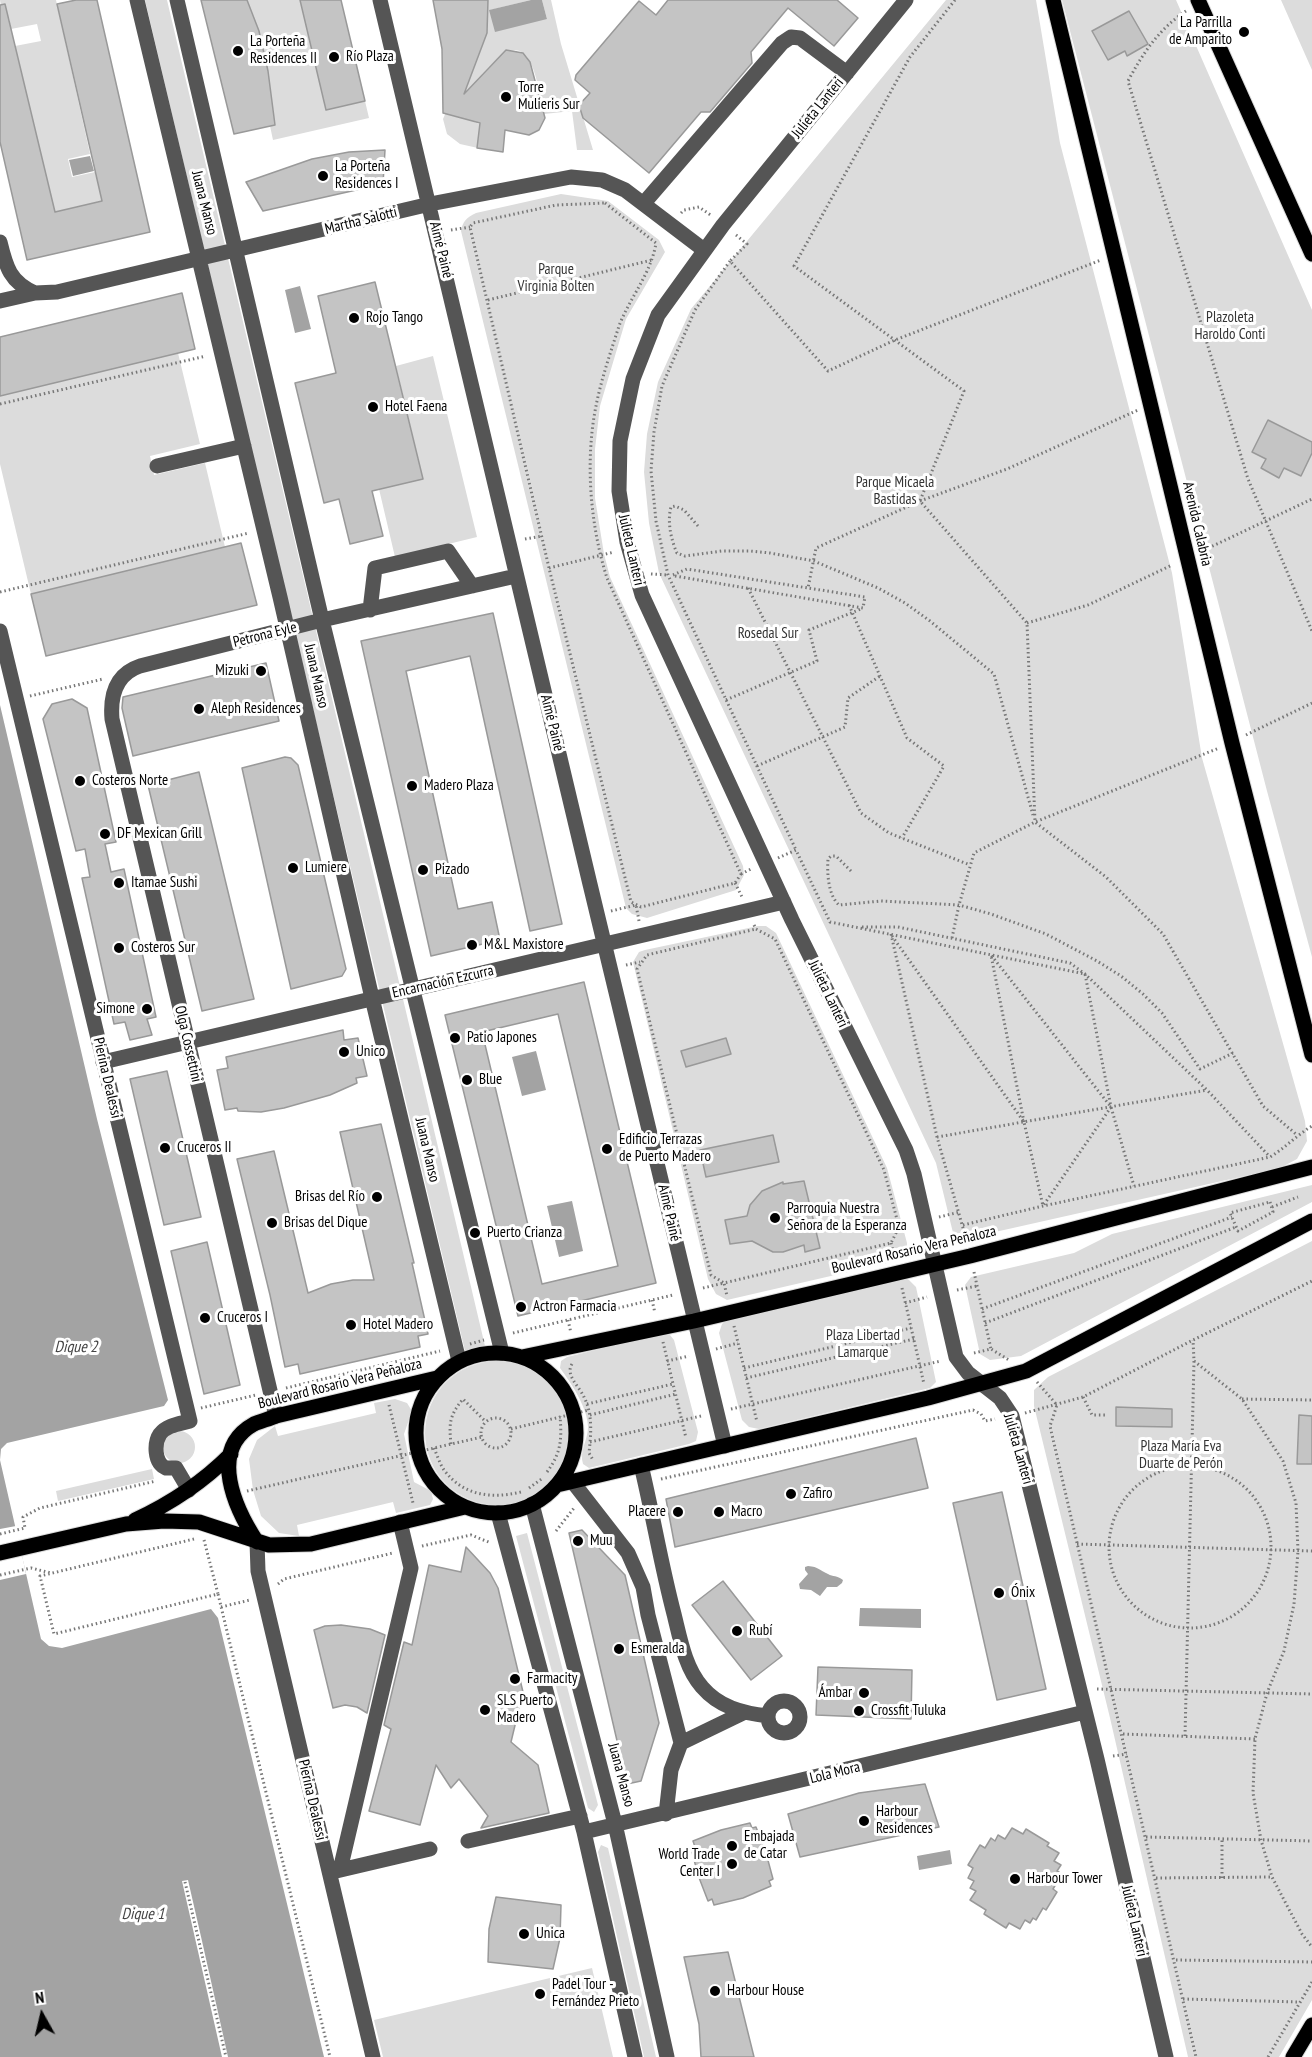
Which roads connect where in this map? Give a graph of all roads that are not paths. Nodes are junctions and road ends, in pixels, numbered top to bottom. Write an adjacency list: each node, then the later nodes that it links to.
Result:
1 (137, 0): 14 (street, Juana Manso)
2 (177, 0): 12 (street, Juana Manso)
3 (380, 0): 9 (street, Aimé Painé)
4 (906, 0): 7 (street, Julieta Lanteri)
5 (1053, 0): 33 (main road, Avenida Calabria)
6 (1199, 3): 13 (main road)
7 (847, 73): 8 (street); 11 (street, Julieta Lanteri)
8 (644, 203): 9 (street, Martha Salotti); 11 (street, Martha Salotti)
9 (430, 204): 12 (street, Martha Salotti); 21 (street, Aimé Painé)
10 (0, 242): 15 (street)
11 (704, 250): 28 (street, Julieta Lanteri)
12 (236, 251): 14 (street, Martha Salotti); 24 (street, Juana Manso)
13 (1312, 254)
14 (199, 260): 15 (street, Martha Salotti); 17 (street, Juana Manso)
15 (35, 293): 16 (street, Martha Salotti)
16 (0, 301)
17 (244, 446): 18 (street); 25 (street, Juana Manso)
18 (157, 466)
19 (452, 558): 20 (street); 22 (street); 23 (street)
20 (386, 574)
21 (516, 576): 22 (street, Petrona Eyle); 29 (street, Aimé Painé)
22 (471, 586): 23 (street, Petrona Eyle)
23 (370, 609): 24 (street, Petrona Eyle)
24 (322, 620): 25 (street, Petrona Eyle); 30 (street, Juana Manso)
25 (287, 629): 27 (street, Petrona Eyle); 31 (street, Juana Manso)
26 (0, 631): 34 (street, Pierina Dealessi)
27 (125, 674): 32 (street, Olga Cossettini)
28 (784, 902): 29 (street, Encarnación Ezcurra); 37 (street, Julieta Lanteri)
29 (605, 944): 30 (street, Encarnación Ezcurra); 38 (street, Aimé Painé)
30 (413, 988): 31 (street, Encarnación Ezcurra); 39 (street, Juana Manso)
31 (372, 998): 32 (street, Encarnación Ezcurra); 40 (street, Juana Manso)
32 (187, 1043): 34 (street, Encarnación Ezcurra); 44 (street, Olga Cossettini)
33 (1312, 1055)
34 (103, 1062): 49 (street, Pierina Dealessi)
35 (1312, 1167): 37 (main road, Boulevard Rosario Vera Peñaloza)
36 (1312, 1221): 43 (main road)
37 (934, 1264): 38 (main road, Boulevard Rosario Vera Peñaloza); 43 (street, Julieta Lanteri)
38 (694, 1321): 41 (main road, Boulevard Rosario Vera Peñaloza); 45 (street, Aimé Painé)
39 (502, 1353): 40 (main road); 41 (main road)
40 (458, 1354): 42 (main road)
41 (522, 1357): 48 (main road)
42 (437, 1378): 44 (main road, Boulevard Rosario Vera Peñaloza); 51 (main road)
43 (979, 1383): 45 (main road); 57 (street, Julieta Lanteri)
44 (276, 1416): 46 (main road, Boulevard Rosario Vera Peñaloza)
45 (725, 1446): 47 (main road)
46 (231, 1454): 49 (main road, Boulevard Rosario Vera Peñaloza); 55 (main road)
47 (641, 1465): 48 (main road); 58 (street)
48 (565, 1483): 50 (main road); 60 (street)
49 (189, 1490): 54 (main road, Boulevard Rosario Vera Peñaloza)
50 (532, 1504): 52 (main road); 63 (street, Juana Manso)
51 (465, 1507): 52 (main road); 53 (main road)
52 (498, 1513): 62 (street)
53 (400, 1522): 55 (main road); 67 (street)
54 (126, 1524): 55 (main road); 56 (main road)
55 (257, 1542): 67 (street, Pierina Dealessi)
56 (0, 1553)
57 (1085, 1712): 61 (street, Lola Mora); 72 (street, Julieta Lanteri)
58 (743, 1713): 59 (street); 60 (street)
59 (768, 1716)
60 (681, 1743): 61 (street)
61 (666, 1814): 63 (street, Lola Mora)
62 (580, 1816): 64 (street); 65 (street)
63 (615, 1824): 64 (street, Lola Mora); 71 (street, Juana Manso)
64 (584, 1832): 70 (street)
65 (468, 1841)
66 (430, 1849): 67 (street)
67 (335, 1871): 69 (street, Pierina Dealessi)
68 (1312, 2025): 73 (main road)
69 (373, 2057)
70 (634, 2057)
71 (667, 2057)
72 (1166, 2057)
73 (1293, 2057)

